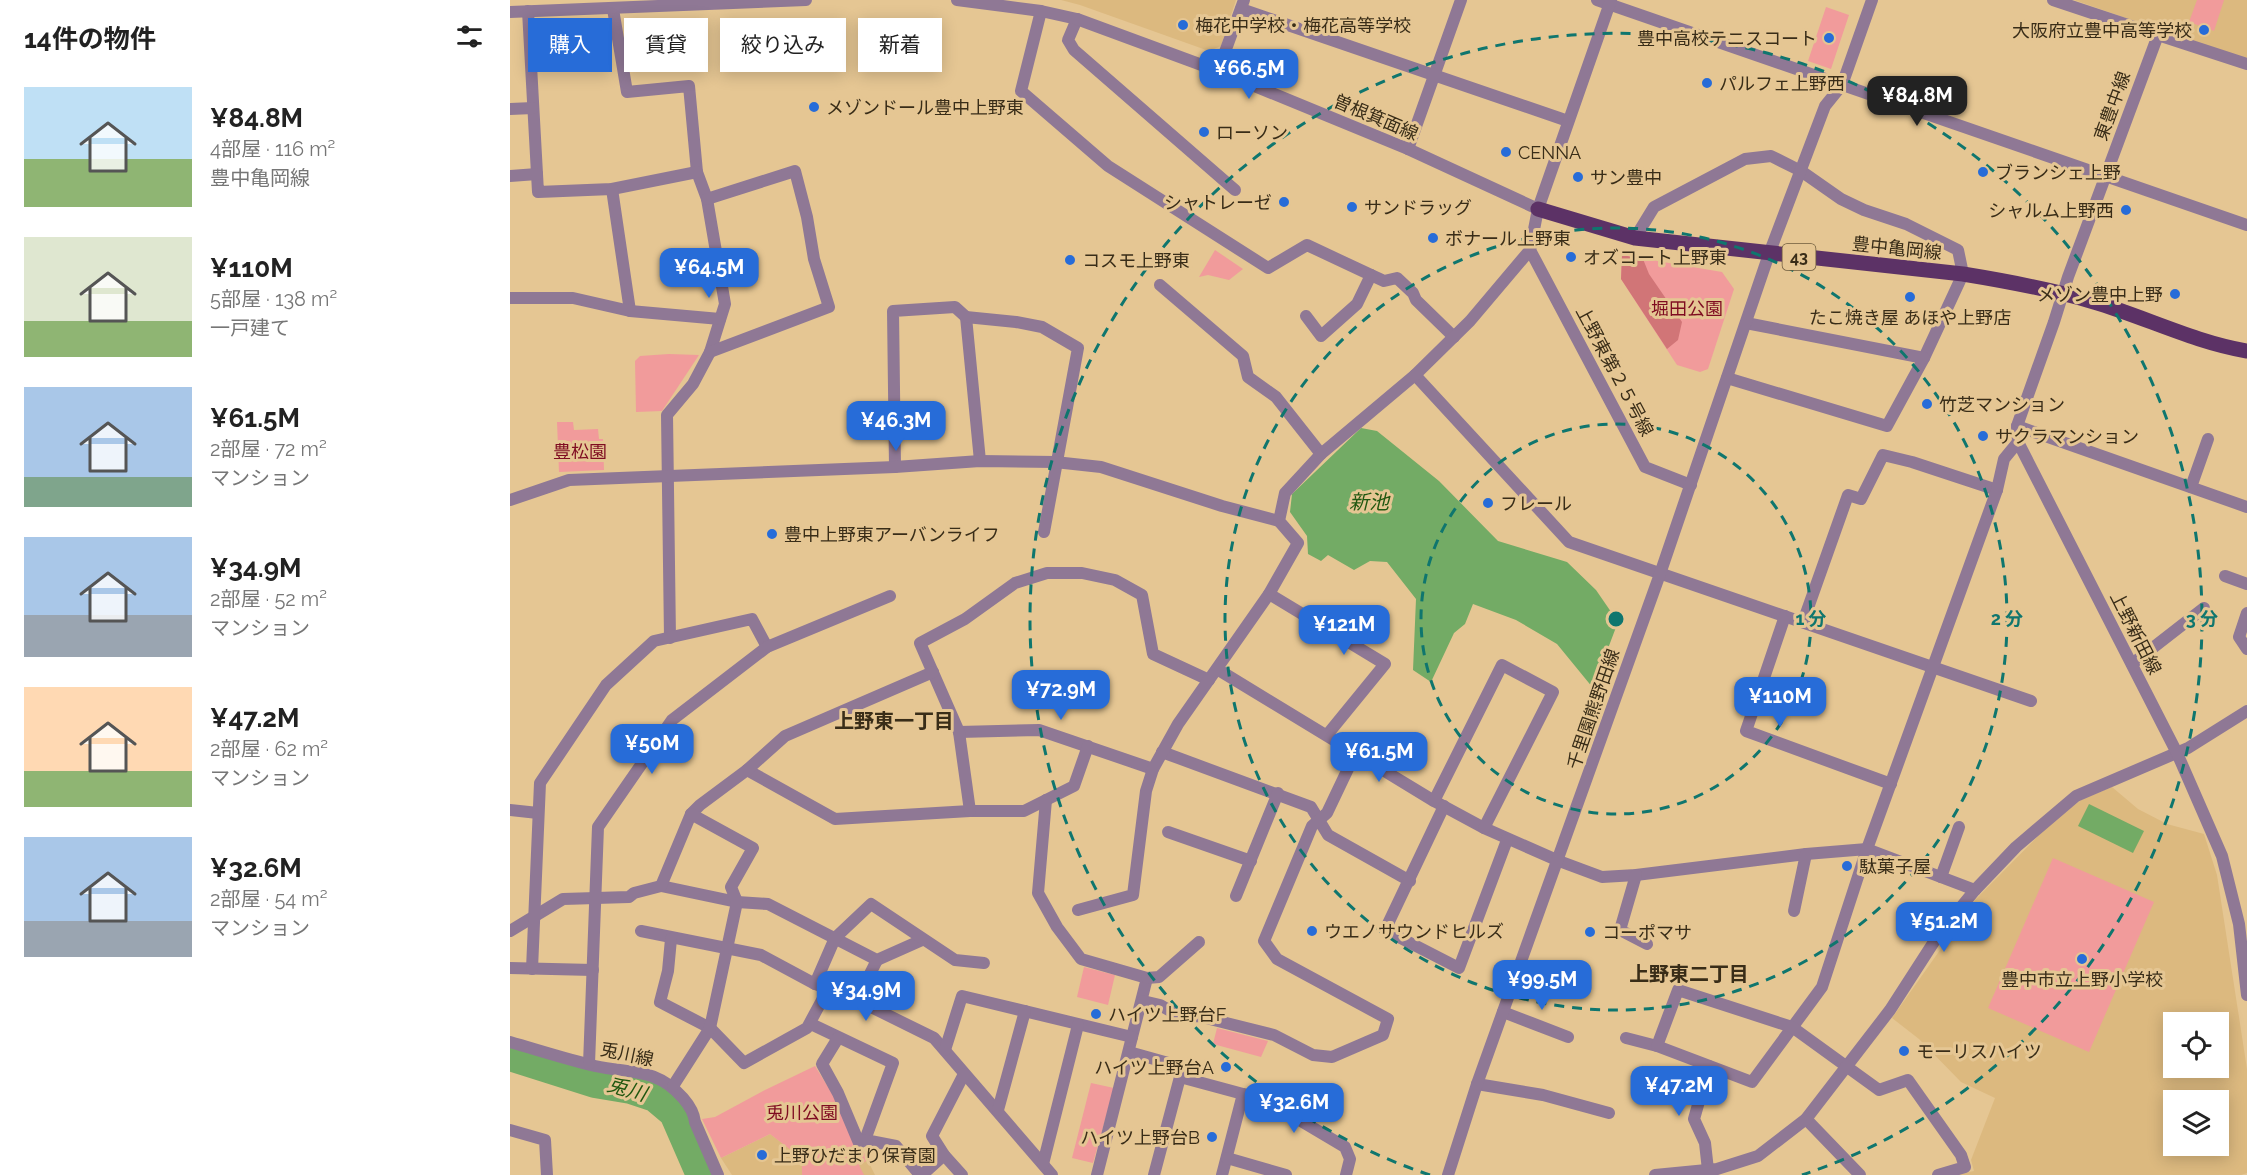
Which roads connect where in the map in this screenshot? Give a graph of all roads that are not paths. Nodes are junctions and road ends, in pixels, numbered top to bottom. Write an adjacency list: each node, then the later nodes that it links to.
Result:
1 (806, 0): 7 (street)
2 (957, 0): 14 (street, 曽根箕面線)
3 (1461, 0): 20 (street)
4 (1597, 0): 8 (street)
5 (1872, 0): 21 (street, 千里園熊野田線)
6 (2053, 0): 17 (street)
7 (771, 1): 9 (street)
8 (1610, 2): 21 (street); 24 (street)
9 (688, 3): 12 (street)
10 (1242, 4): 19 (street); 20 (street)
11 (592, 5): 12 (street); 13 (street)
12 (613, 9): 27 (street)
13 (528, 10): 15 (street); 22 (street)
14 (1041, 11): 16 (street, 曽根箕面線); 40 (street)
15 (510, 12)
16 (1077, 19): 19 (street, 曽根箕面線); 32 (street)
17 (2158, 35): 18 (street); 30 (street, 東豊中線)
18 (2247, 64)
19 (1218, 71): 25 (street, 曽根箕面線)
20 (1434, 76): 24 (street); 25 (street)
21 (1842, 85): 26 (street, 千里園熊野田線); 30 (street)
22 (533, 108): 23 (street); 28 (street)
23 (510, 110)
24 (1568, 121): 34 (street)
25 (1408, 149): 34 (street, 曽根箕面線)
26 (1801, 171): 36 (street); 38 (street, 千里園熊野田線); 39 (street)
27 (697, 172): 31 (street); 33 (street)
28 (537, 174): 29 (street); 31 (street)
29 (510, 176)
30 (2105, 176): 35 (street); 42 (street, 東豊中線)
31 (612, 189): 44 (street)
32 (1235, 190)
33 (707, 199): 47 (street); 51 (street)
34 (1538, 209): 36 (main road, 豊中亀岡線 / 43); 37 (street)
35 (2247, 225)
36 (1635, 238): 38 (main road, 豊中亀岡線 / 43)
37 (1530, 250): 49 (street); 63 (street, 上野東第２５号線)
38 (1769, 254): 39 (main road, 豊中亀岡線 / 43); 48 (street, 千里園熊野田線)
39 (1963, 274): 42 (main road, 豊中亀岡線 / 43); 52 (street)
40 (1371, 275): 45 (street); 49 (street)
41 (1160, 285): 58 (street)
42 (2062, 294): 50 (main road, 豊中亀岡線 / 43); 55 (street, 上野新田線)
43 (510, 298): 44 (street)
44 (630, 311): 47 (street)
45 (1306, 316)
46 (966, 317): 59 (street); 60 (street); 61 (street)
47 (720, 319): 51 (street)
48 (1746, 323): 52 (street); 54 (street, 千里園熊野田線)
49 (1454, 337): 53 (street)
50 (2247, 351)
51 (710, 352): 62 (street)
52 (1924, 358): 54 (street)
53 (1415, 375): 58 (street); 70 (street)
54 (1727, 378): 63 (street, 千里園熊野田線)
55 (2017, 426): 57 (street, 上野新田線); 64 (street)
56 (2208, 439): 64 (street)
57 (2018, 442): 65 (street); 82 (street, 上野新田線)
58 (1321, 454): 68 (street)
59 (980, 461): 60 (street); 61 (street)
60 (1055, 462): 68 (street); 69 (street)
61 (895, 467): 62 (street)
62 (668, 475): 66 (street); 79 (street)
63 (1691, 484): 70 (street, 千里園熊野田線)
64 (2191, 487): 67 (street)
65 (1997, 490): 78 (street); 83 (street)
66 (510, 500)
67 (2247, 507)
68 (1278, 521): 73 (street)
69 (1044, 532)
70 (1660, 574): 77 (street); 113 (street, 千里園熊野田線)
71 (2225, 576): 72 (street)
72 (2247, 584)
73 (1269, 594): 84 (street); 90 (street)
74 (890, 596): 80 (street)
75 (2204, 608): 82 (street)
76 (2247, 613): 81 (street)
77 (1785, 616): 78 (street); 97 (street)
78 (1803, 622): 83 (street)
79 (670, 638): 80 (street); 103 (street)
80 (767, 647): 120 (street)
81 (2247, 649)
82 (2132, 664): 94 (street, 上野新田線)
83 (1933, 668): 87 (street); 97 (street)
84 (1217, 669): 86 (street); 90 (street)
85 (933, 672): 86 (street); 89 (street); 96 (street)
86 (1209, 680): 92 (street)
87 (2031, 701)
88 (2247, 711): 94 (street)
89 (959, 732): 91 (street); 102 (street)
90 (1327, 735): 93 (street)
91 (1088, 746): 95 (street); 99 (street)
92 (1162, 752): 95 (street); 98 (street)
93 (1356, 752): 100 (street); 105 (street)
94 (2177, 753): 118 (street); 141 (street, 上野新田線)
95 (1153, 769): 122 (street)
96 (747, 770): 102 (street); 104 (street)
97 (1891, 784): 110 (street)
98 (1278, 793): 105 (street); 112 (street)
99 (1046, 800): 102 (street); 138 (street)
100 (1439, 803): 107 (street); 107 (street); 116 (street)
101 (510, 810): 103 (street)
102 (970, 811)
103 (538, 813): 124 (street)
104 (691, 814): 117 (street); 121 (street)
105 (1319, 820): 116 (street); 143 (street)
106 (1959, 827): 115 (street)
107 (1484, 828): 109 (street)
108 (1168, 832): 112 (street)
109 (1507, 840): 113 (street); 116 (street)
110 (1868, 849): 111 (street); 115 (street); 148 (street)
111 (1806, 854): 114 (street); 123 (street)
112 (1251, 861): 119 (street)
113 (1558, 861): 114 (street); 145 (street, 千里園熊野田線)
114 (1636, 875): 131 (street)
115 (1941, 877): 118 (street)
116 (1410, 881)
117 (661, 886): 120 (street); 121 (street)
118 (1975, 890): 160 (street)
119 (1236, 896)
120 (596, 898): 124 (street); 137 (street)
121 (737, 902): 127 (street); 132 (street)
122 (1078, 910)
123 (1794, 911)
124 (534, 918): 125 (street); 136 (street)
125 (510, 931)
126 (641, 931): 128 (street)
127 (835, 938): 129 (street); 133 (street); 139 (street)
128 (671, 939): 132 (street); 149 (street)
129 (922, 940): 133 (street); 134 (street)
130 (1199, 942): 138 (street)
131 (1647, 944)
132 (728, 948): 139 (street); 149 (street)
133 (878, 960): 142 (street)
134 (984, 963)
135 (510, 968): 136 (street)
136 (532, 969): 137 (street)
137 (593, 970): 158 (street)
138 (1147, 978): 143 (street)
139 (815, 984): 140 (street)
140 (828, 989): 142 (street); 146 (street)
141 (2247, 994)
142 (857, 1000): 156 (street)
143 (1143, 1001): 150 (street)
144 (1024, 1011): 147 (street); 156 (street); 166 (street)
145 (1503, 1012): 152 (street); 163 (street, 千里園熊野田線)
146 (811, 1024): 149 (street); 151 (street)
147 (1078, 1025): 150 (street); 173 (street)
148 (1791, 1027): 155 (street); 159 (street); 160 (street)
149 (710, 1028): 164 (street)
150 (1132, 1037): 157 (street)
151 (838, 1038): 170 (street); 170 (street)
152 (1568, 1038)
153 (1626, 1038): 155 (street)
154 (510, 1042): 158 (street, 兎川線)
155 (1657, 1046): 159 (street)
156 (945, 1050): 161 (street)
157 (1129, 1052): 162 (street); 181 (street)
158 (589, 1064): 164 (street, 兎川線)
159 (1709, 1066): 174 (street)
160 (1846, 1067): 168 (street); 189 (street)
161 (964, 1074): 166 (street); 171 (street)
162 (1180, 1077): 165 (street); 182 (street)
163 (1477, 1084): 167 (street); 186 (street, 千里園熊野田線)
164 (673, 1086): 177 (street)
165 (1243, 1094): 172 (street); 185 (street)
166 (998, 1110): 173 (street)
167 (1609, 1113)
168 (1806, 1119): 174 (street); 188 (street)
169 (510, 1130): 176 (street)
170 (865, 1140): 178 (street)
171 (944, 1155): 178 (street); 179 (street)
172 (1227, 1158): 183 (street); 184 (street)
173 (1043, 1164): 180 (street)
174 (1716, 1172): 175 (street)
175 (1675, 1174): 187 (street)
176 (547, 1175)
177 (718, 1175)
178 (921, 1175)
179 (962, 1175)
180 (1052, 1175)
181 (1097, 1175)
182 (1154, 1175)
183 (1222, 1175)
184 (1287, 1175)
185 (1346, 1175)
186 (1448, 1175)
187 (1655, 1175)
188 (1860, 1175)
189 (1938, 1175)

